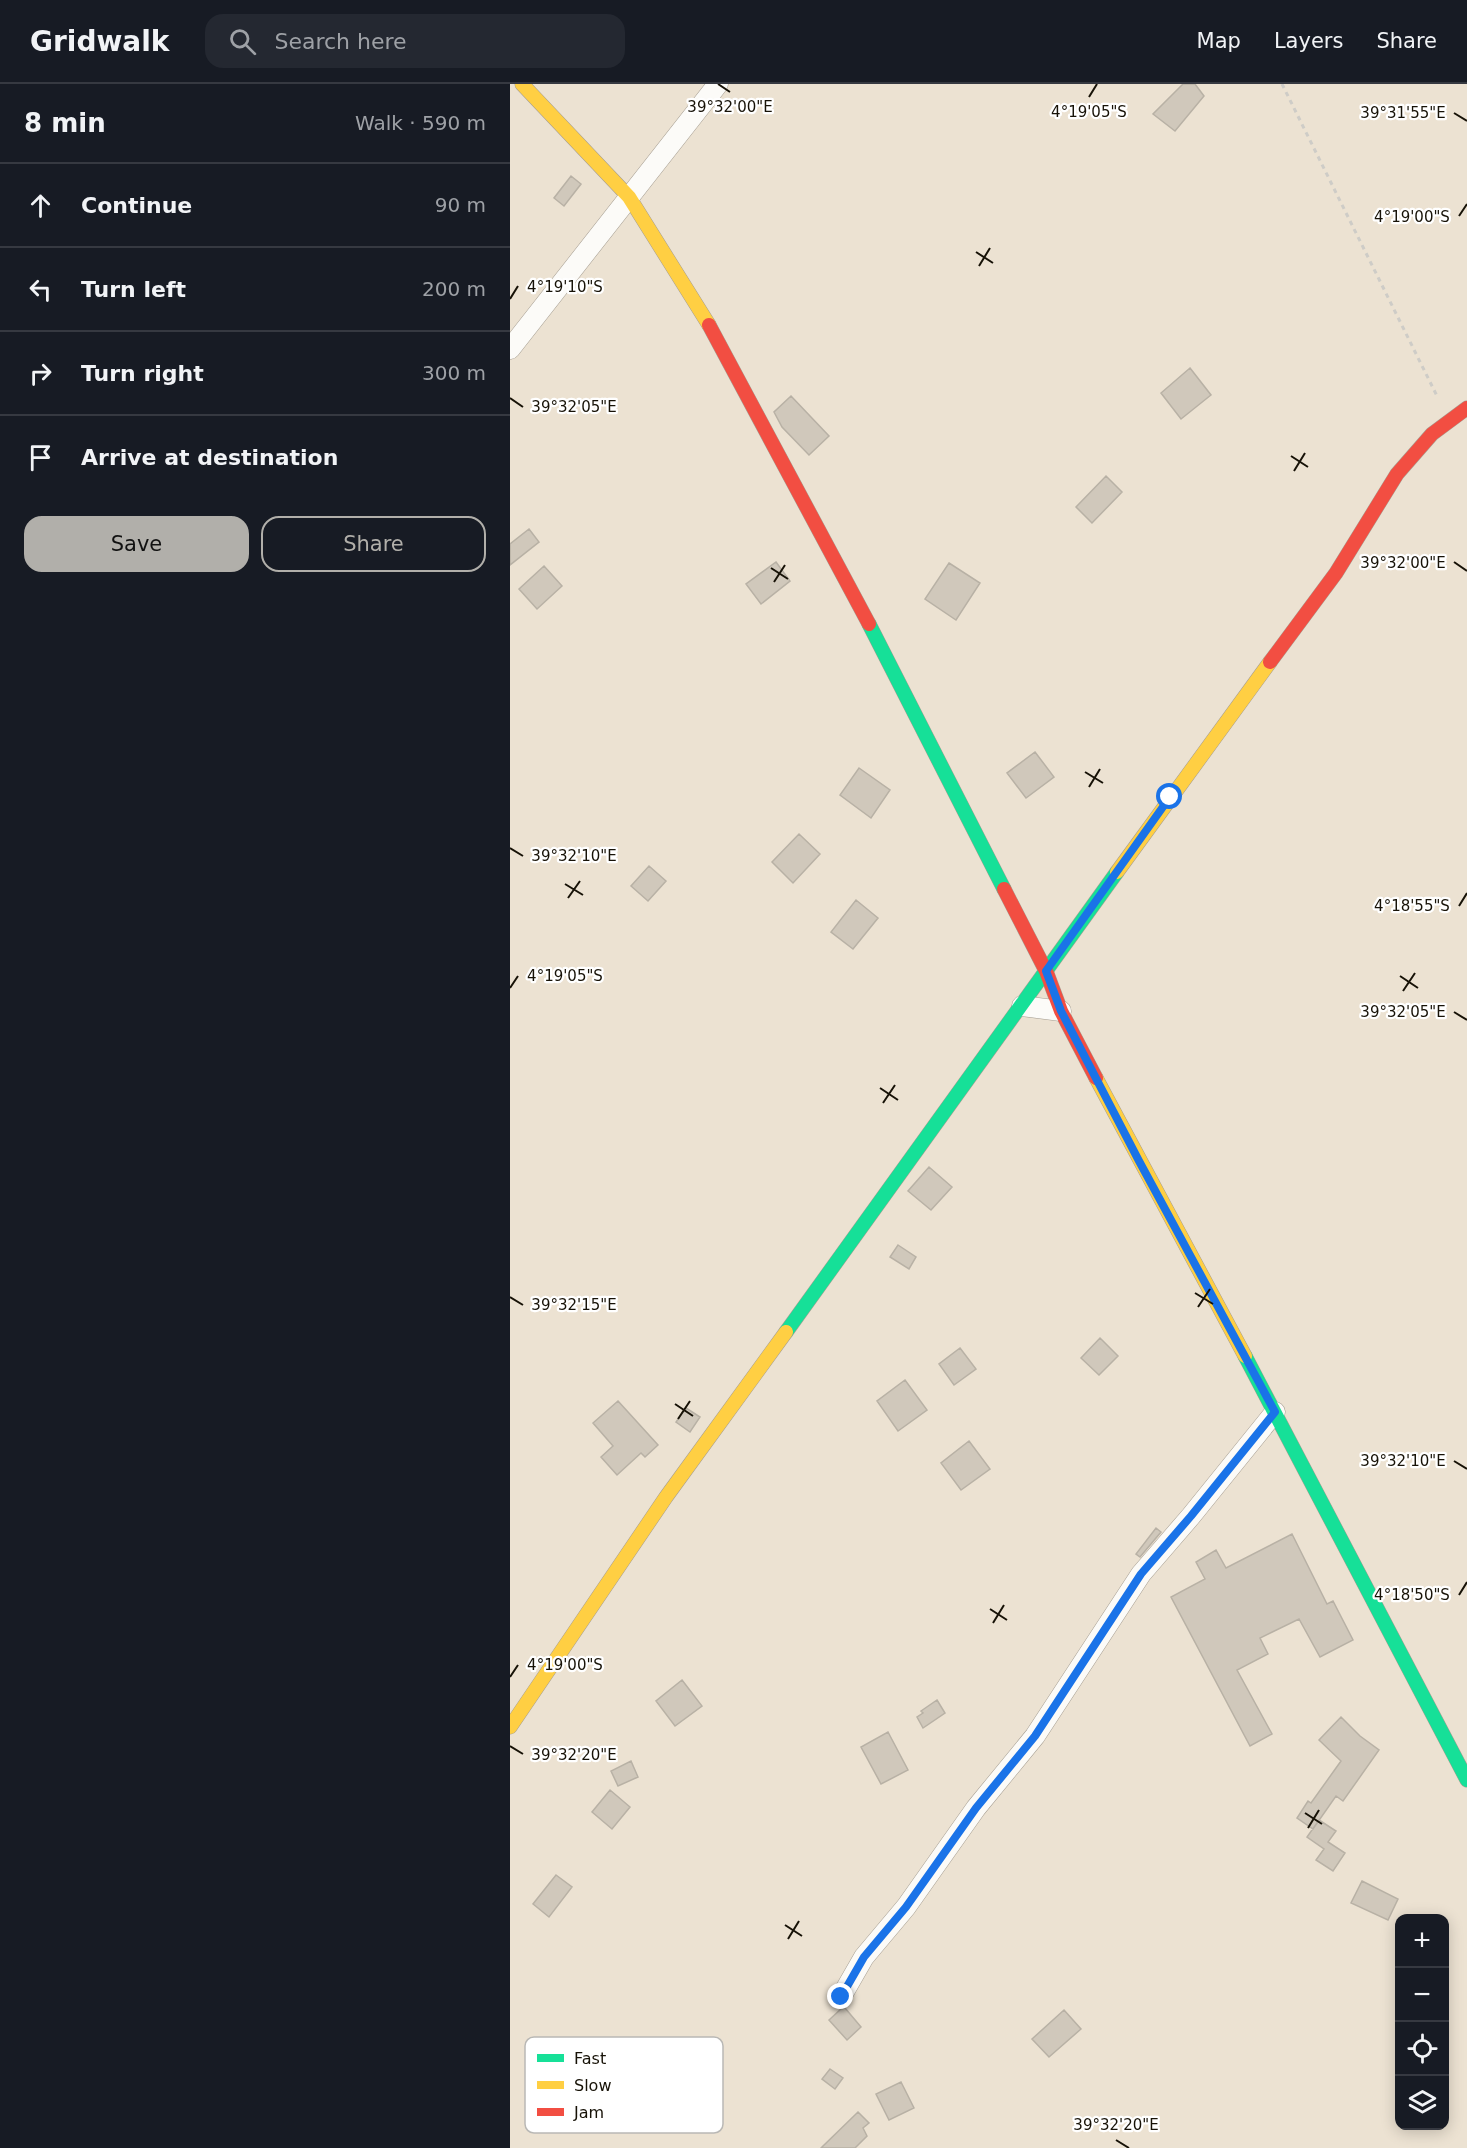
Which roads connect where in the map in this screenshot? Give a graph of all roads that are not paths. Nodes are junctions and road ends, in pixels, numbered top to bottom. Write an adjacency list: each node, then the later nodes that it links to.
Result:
1 (522, 84): 3 (street)
2 (718, 84): 3 (street)
3 (629, 197): 4 (street); 6 (street)
4 (510, 349)
5 (1467, 408): 6 (street)
6 (1046, 971): 7 (street); 8 (street)
7 (1022, 1006): 8 (street); 10 (street)
8 (1061, 1011): 9 (street)
9 (1275, 1412): 11 (street); 12 (street)
10 (510, 1727)
11 (1467, 1780)
12 (841, 1997)

